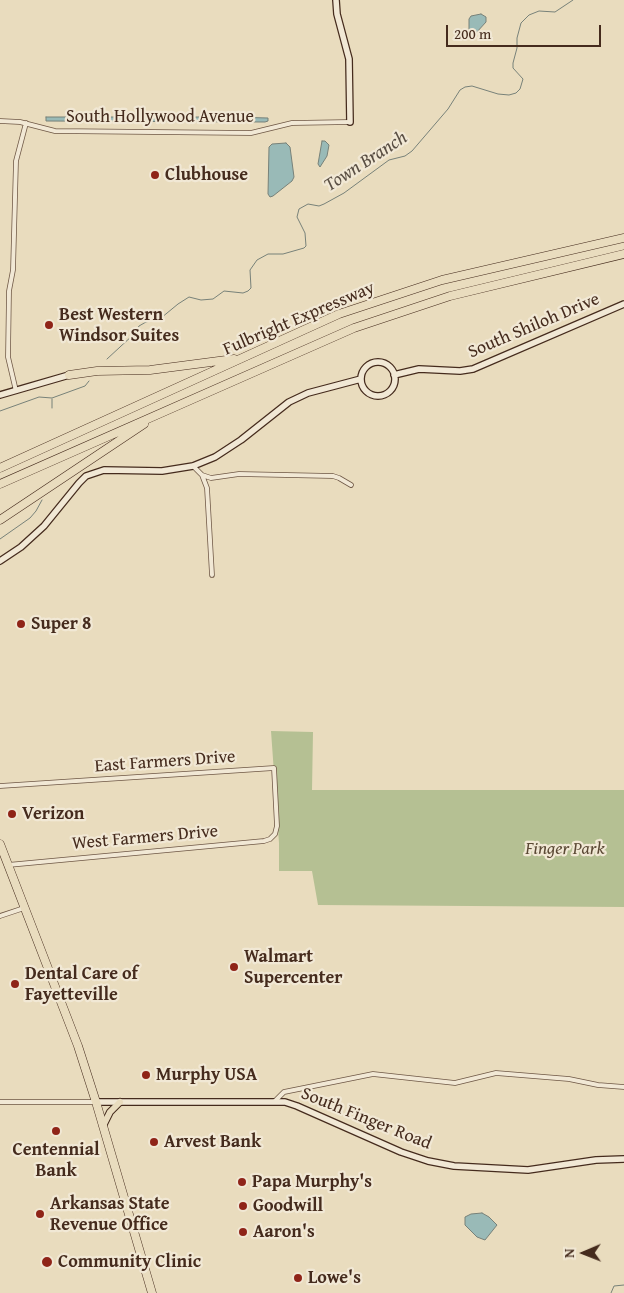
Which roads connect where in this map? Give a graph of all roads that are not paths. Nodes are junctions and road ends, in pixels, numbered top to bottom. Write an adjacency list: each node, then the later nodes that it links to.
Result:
1 (336, 0): 3 (street)
2 (0, 121): 4 (street, South Hollywood Avenue)
3 (350, 122): 4 (street, South Hollywood Avenue)
4 (26, 123): 12 (street)
5 (624, 238): 8 (highway, Fulbright Expressway)
6 (624, 254): 14 (highway, Fulbright Expressway)
7 (624, 304): 10 (street, South Shiloh Drive)
8 (243, 358): 9 (highway); 16 (highway, Fulbright Expressway)
9 (69, 375): 12 (street)
10 (394, 375): 11 (street); 11 (street)
11 (361, 380): 15 (street)
12 (16, 390): 13 (street)
13 (0, 395)
14 (161, 412): 18 (highway, Fulbright Expressway); 20 (highway)
15 (193, 466): 17 (street); 21 (street)
16 (0, 468)
17 (202, 475): 19 (street); 22 (street)
18 (0, 484)
19 (351, 485)
20 (0, 520)
21 (0, 561)
22 (212, 575)
23 (0, 786): 24 (street, East Farmers Drive)
24 (277, 826): 26 (street, West Farmers Drive)
25 (0, 844): 26 (highway)
26 (8, 865): 27 (highway)
27 (25, 907): 28 (street); 32 (highway)
28 (0, 916)
29 (624, 1087): 30 (street)
30 (275, 1101): 33 (street, South Finger Road); 35 (street, South Finger Road)
31 (0, 1102): 32 (street)
32 (96, 1102): 33 (street, South Finger Road); 34 (highway)
33 (120, 1102): 34 (main road)
34 (103, 1126): 36 (highway)
35 (624, 1159)
36 (152, 1293)

